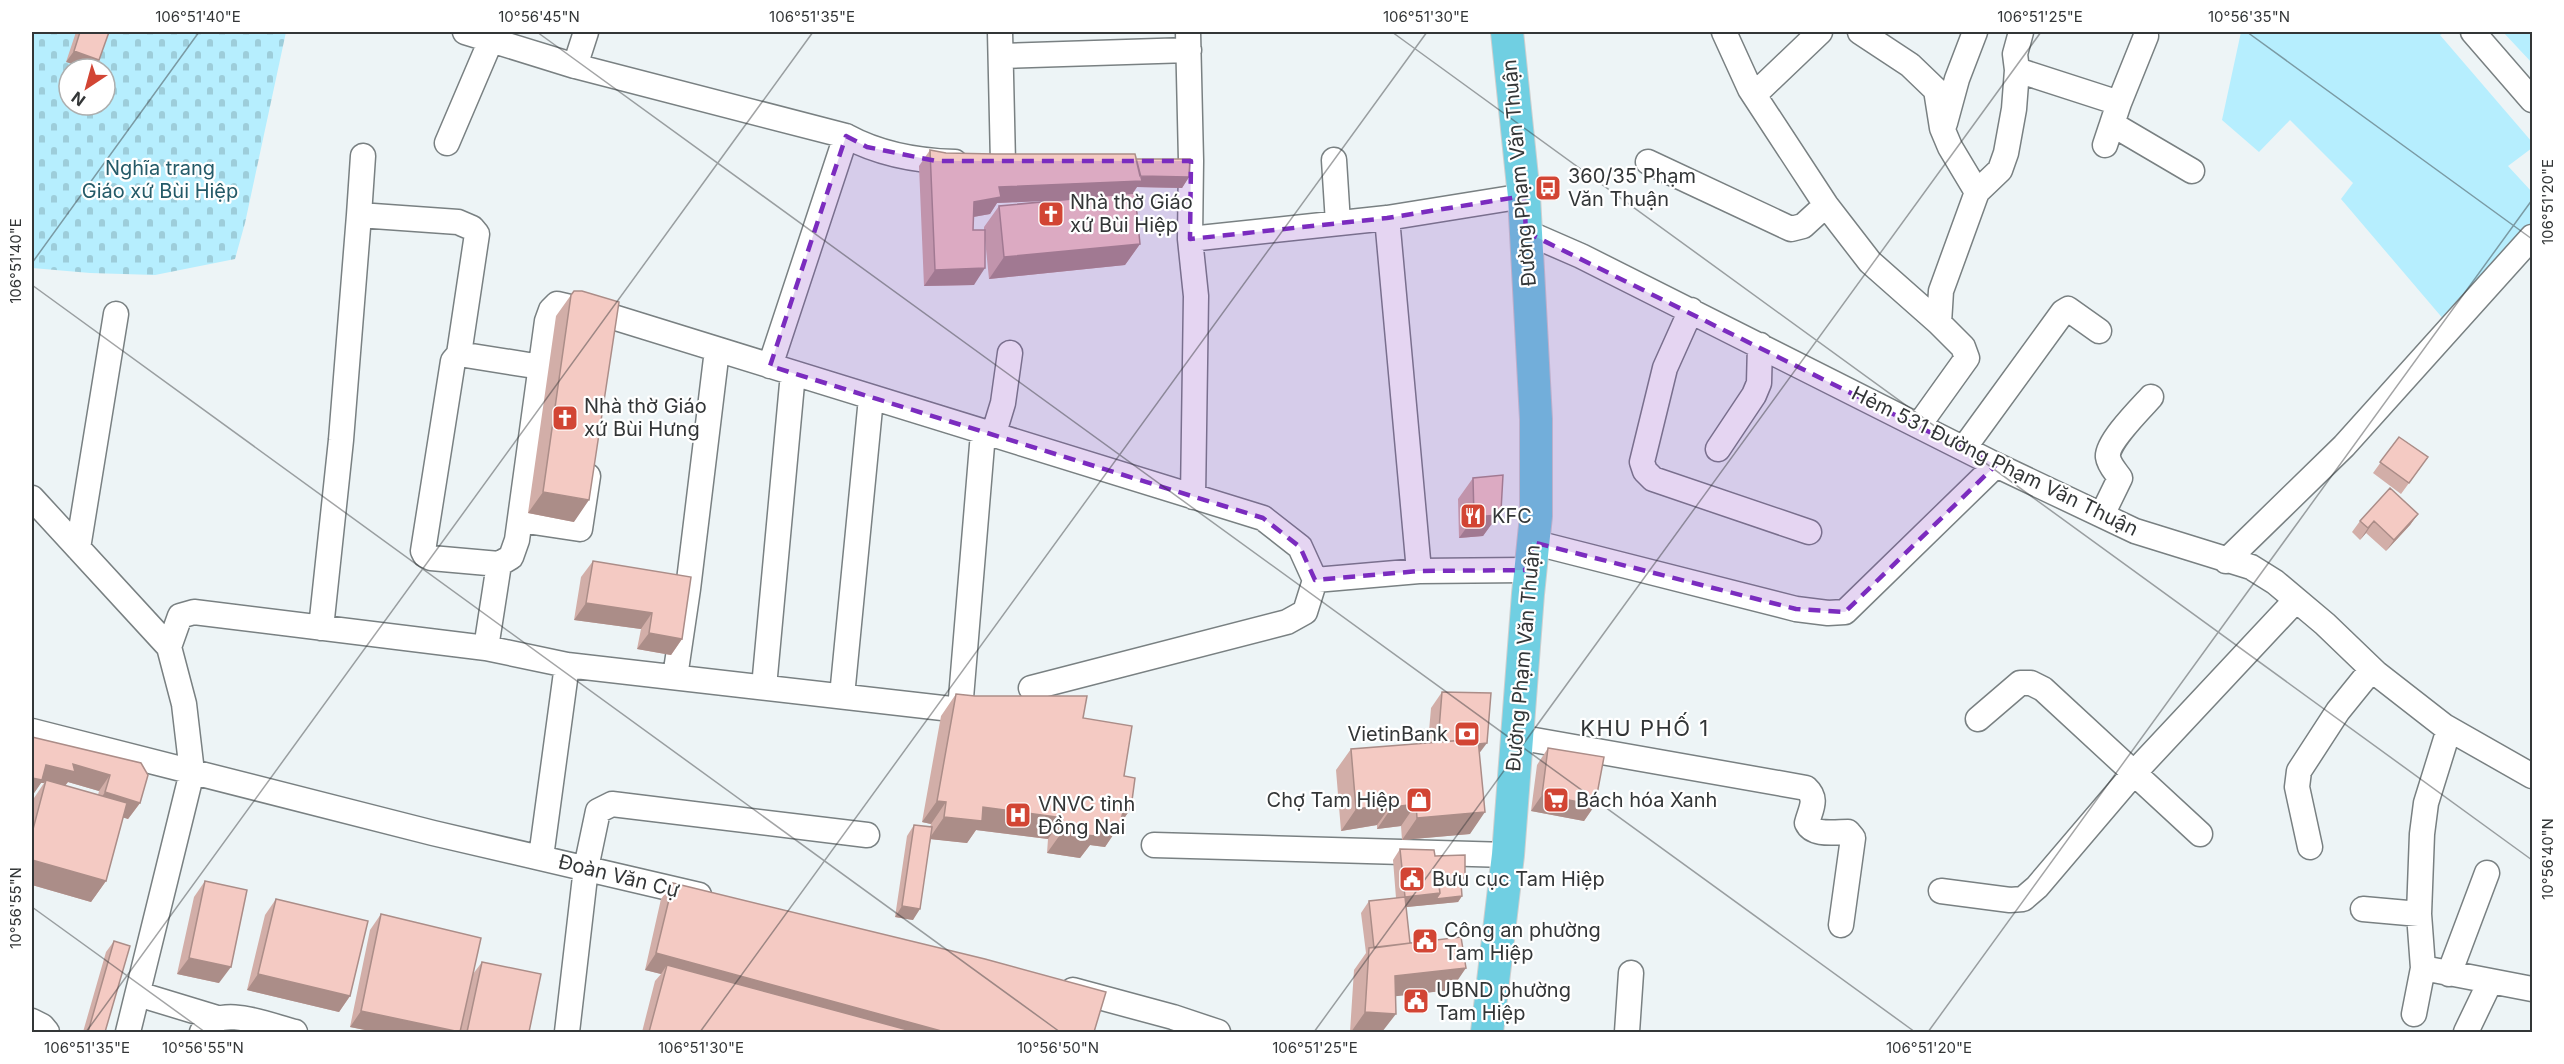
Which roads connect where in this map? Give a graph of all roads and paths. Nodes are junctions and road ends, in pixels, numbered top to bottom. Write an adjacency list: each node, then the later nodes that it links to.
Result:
1 (465, 32): 12 (street)
2 (586, 32): 15 (street)
3 (999, 32): 14 (street)
4 (1507, 32): 28 (main road, Đường Phạm Văn Thuận)
5 (1724, 32): 17 (street)
6 (1820, 32): 17 (street)
7 (1860, 32): 20 (street)
8 (1975, 32): 20 (street)
9 (2020, 32): 16 (street)
10 (2473, 32): 18 (street)
11 (2146, 36): 19 (street)
12 (491, 40): 15 (street); 22 (street)
13 (1188, 41): 14 (street); 35 (street)
14 (1001, 56): 21 (street)
15 (575, 66): 21 (street)
16 (2017, 70): 19 (street); 27 (street)
17 (1754, 96): 29 (street)
18 (2532, 100)
19 (2112, 124): 26 (street)
20 (1942, 128): 27 (street)
21 (846, 136): 44 (street)
22 (447, 143)
23 (363, 156): 30 (street)
24 (1334, 160): 32 (street)
25 (1648, 162): 29 (street)
26 (2192, 171)
27 (1977, 192): 38 (street)
28 (1524, 195): 31 (street); 33 (main road, Đường Phạm Văn Thuận)
29 (1826, 205): 38 (street)
30 (358, 215): 43 (street); 67 (street)
31 (1387, 218): 32 (street); 64 (street)
32 (1338, 223): 35 (street)
33 (1526, 232): 36 (street, Hẻm 531 Đường Phạm Văn Thuận); 61 (main road, Đường Phạm Văn Thuận)
34 (2532, 237): 62 (street)
35 (1190, 239): 55 (street)
36 (1690, 310): 40 (street, Hẻm 531 Đường Phạm Văn Thuận); 59 (street)
37 (116, 314): 60 (street)
38 (1939, 323): 49 (street)
39 (2099, 331): 51 (street)
40 (1760, 345): 49 (street, Hẻm 531 Đường Phạm Văn Thuận); 52 (street)
41 (717, 350): 44 (street); 45 (street); 72 (street)
42 (1010, 353): 50 (street)
43 (459, 354): 45 (street); 63 (street)
44 (770, 366): 46 (street)
45 (541, 367): 58 (street)
46 (793, 374): 48 (street); 73 (street)
47 (2151, 397): 57 (street)
48 (871, 398): 50 (street); 75 (street)
49 (1919, 425): 51 (street, Hẻm 531 Đường Phạm Văn Thuận)
50 (988, 435): 55 (street); 75 (street)
51 (1964, 448): 54 (street, Hẻm 531 Đường Phạm Văn Thuận)
52 (1718, 449)
53 (591, 459): 58 (street)
54 (1996, 465): 57 (street, Hẻm 531 Đường Phạm Văn Thuận); 61 (street)
55 (1193, 497): 65 (street)
56 (32, 498): 60 (street)
57 (2102, 516): 62 (street, Hẻm 531 Đường Phạm Văn Thuận)
58 (520, 520): 63 (street)
59 (1809, 532)
60 (78, 548): 68 (street)
61 (1531, 556): 64 (street); 79 (main road, Đường Phạm Văn Thuận)
62 (2226, 561): 66 (street, Hẻm 531 Đường Phạm Văn Thuận)
63 (499, 564): 69 (street)
64 (1419, 571): 65 (street)
65 (1315, 580): 74 (street)
66 (2296, 600): 71 (street, Hẻm 531 Đường Phạm Văn Thuận); 81 (street)
67 (321, 628): 68 (street); 69 (street)
68 (168, 646): 80 (street)
69 (486, 648): 70 (street)
70 (567, 664): 72 (street); 88 (street)
71 (2372, 669): 77 (street, Hẻm 531 Đường Phạm Văn Thuận); 86 (street)
72 (675, 677): 73 (street)
73 (764, 687): 75 (street)
74 (1031, 687)
75 (842, 696)
76 (1978, 719): 81 (street)
77 (2449, 729): 82 (street, Hẻm 531 Đường Phạm Văn Thuận); 94 (street)
78 (32, 731): 80 (street, Đoàn Văn Cự)
79 (1517, 737): 87 (main road, Đường Phạm Văn Thuận); 95 (street)
80 (192, 772): 88 (street, Đoàn Văn Cự); 102 (street)
81 (2134, 772): 83 (street); 91 (street)
82 (2532, 776)
83 (2200, 834)
84 (867, 835): 89 (street)
85 (1154, 845): 87 (street)
86 (2310, 847)
87 (1508, 855): 111 (main road, Đường Phạm Văn Thuận)
88 (541, 856): 89 (street, Đoàn Văn Cự)
89 (586, 868): 92 (street, Đoàn Văn Cự); 109 (street)
90 (2487, 873): 98 (street)
91 (1941, 891)
92 (716, 899)
93 (2362, 909): 94 (street)
94 (2419, 914): 96 (street)
95 (1841, 925)
96 (2423, 968): 98 (street); 103 (street)
97 (1631, 973): 112 (street)
98 (2449, 974): 99 (street)
99 (2490, 982): 101 (street); 113 (street)
100 (1056, 985): 110 (street)
101 (2532, 989)
102 (138, 994): 105 (street); 107 (street)
103 (2414, 1014)
104 (32, 1021): 106 (street)
105 (209, 1025): 108 (street)
106 (47, 1032)
107 (128, 1032)
108 (293, 1032)
109 (567, 1032)
110 (1218, 1032)
111 (1487, 1032)
112 (1627, 1032)
113 (2466, 1032)

